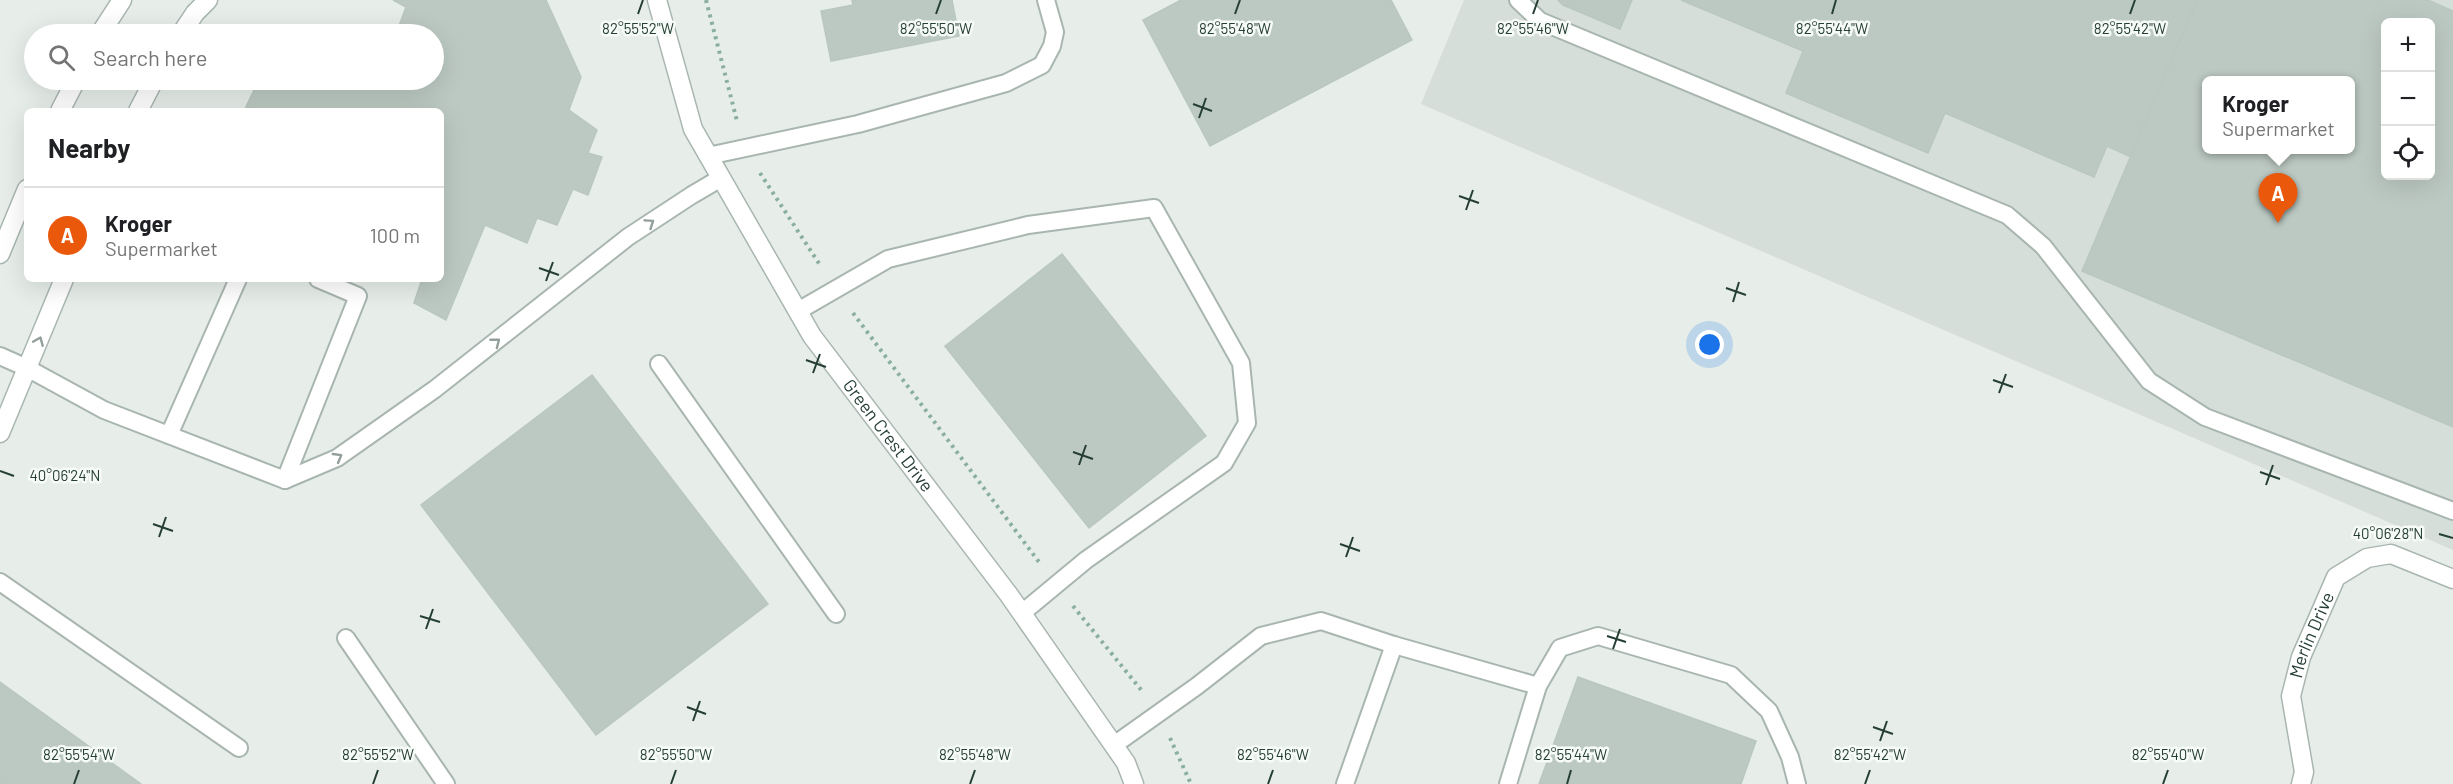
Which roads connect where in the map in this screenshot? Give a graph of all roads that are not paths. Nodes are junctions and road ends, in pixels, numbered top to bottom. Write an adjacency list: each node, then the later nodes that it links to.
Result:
1 (122, 0): 6 (street)
2 (657, 0): 12 (street, Green Crest Drive)
3 (1046, 0): 12 (lane)
4 (1518, 0): 26 (lane)
5 (196, 4): 7 (street)
6 (106, 24)
7 (186, 24)
8 (71, 90): 10 (street)
9 (149, 90): 11 (street)
10 (62, 108)
11 (140, 108)
12 (708, 156): 13 (street, Green Crest Drive)
13 (721, 178): 19 (street, Green Crest Drive); 25 (lane, one-way to 13)
14 (24, 196): 15 (street)
15 (0, 254)
16 (63, 282): 22 (street, one-way to 16)
17 (237, 282): 24 (lane)
18 (325, 282): 25 (lane)
19 (798, 311): 29 (street, Green Crest Drive); 29 (lane)
20 (0, 356): 22 (lane)
21 (659, 364): 30 (lane)
22 (27, 368): 23 (street); 24 (lane)
23 (0, 433)
24 (169, 435): 25 (lane)
25 (285, 480)
26 (2453, 511)
27 (2453, 579): 41 (street, Merlin Drive)
28 (0, 582): 35 (lane)
29 (1022, 613): 34 (street, Green Crest Drive)
30 (836, 614)
31 (346, 638): 36 (lane)
32 (1394, 645): 33 (lane); 34 (lane); 38 (lane)
33 (1538, 686): 39 (lane); 40 (lane)
34 (1114, 745): 37 (street, Green Crest Drive)
35 (239, 748)
36 (446, 784)
37 (1134, 784)
38 (1345, 784)
39 (1508, 784)
40 (1797, 784)
41 (2301, 784)

